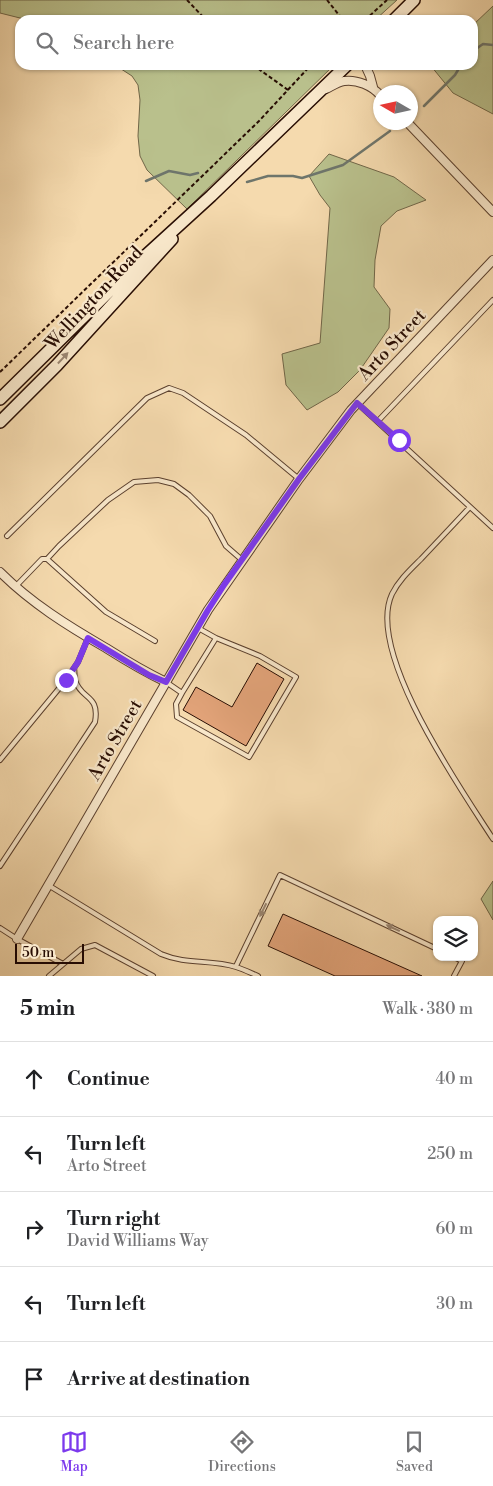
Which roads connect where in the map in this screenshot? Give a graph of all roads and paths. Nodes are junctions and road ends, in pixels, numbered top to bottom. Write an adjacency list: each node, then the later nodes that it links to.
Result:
1 (187, 0): 6 (path)
2 (193, 0): 6 (path)
3 (327, 0): 8 (path)
4 (386, 0): 9 (path)
5 (414, 0): 10 (main road)
6 (191, 4): 7 (path)
7 (201, 15)
8 (339, 15)
9 (370, 15)
10 (399, 15)
11 (260, 70): 16 (path)
12 (306, 70): 16 (path)
13 (343, 70): 17 (main road, Wellington Road)
14 (367, 70): 15 (street)
15 (373, 87): 17 (street)
16 (288, 90): 23 (path)
17 (320, 92): 19 (main road, Wellington Road)
18 (415, 130): 20 (street)
19 (211, 196): 24 (main road, Wellington Road); 27 (main road, Wellington Road, one-way to 19)
20 (493, 212)
21 (493, 260): 25 (street, Arto Street)
22 (493, 300): 26 (lane)
23 (0, 372)
24 (0, 399)
25 (357, 403): 26 (lane); 28 (street, Arto Street)
26 (378, 421): 29 (lane)
27 (0, 422)
28 (299, 479): 31 (lane); 33 (street, Arto Street)
29 (470, 507): 30 (lane); 44 (lane)
30 (493, 528)
31 (7, 536)
32 (48, 559): 33 (lane); 35 (lane); 39 (lane)
33 (242, 560): 36 (street, Arto Street)
34 (0, 572): 35 (street)
35 (16, 586): 37 (street)
36 (198, 628): 38 (lane); 41 (street, Arto Street)
37 (88, 638): 40 (lane); 41 (street)
38 (216, 638): 42 (lane); 42 (lane)
39 (155, 641)
40 (74, 668): 43 (lane); 45 (lane)
41 (166, 682): 42 (lane); 46 (street, Arto Street)
42 (182, 693)
43 (0, 760)
44 (493, 839)
45 (0, 866)
46 (48, 886): 48 (street, Arto Street); 52 (lane)
47 (0, 928): 48 (lane)
48 (17, 939): 51 (lane)
49 (433, 947): 52 (lane, one-way to 52)
50 (462, 961): 56 (lane)
51 (63, 964): 53 (lane); 54 (lane)
52 (236, 966): 55 (lane)
53 (49, 976)
54 (153, 976)
55 (258, 976)
56 (454, 976)

